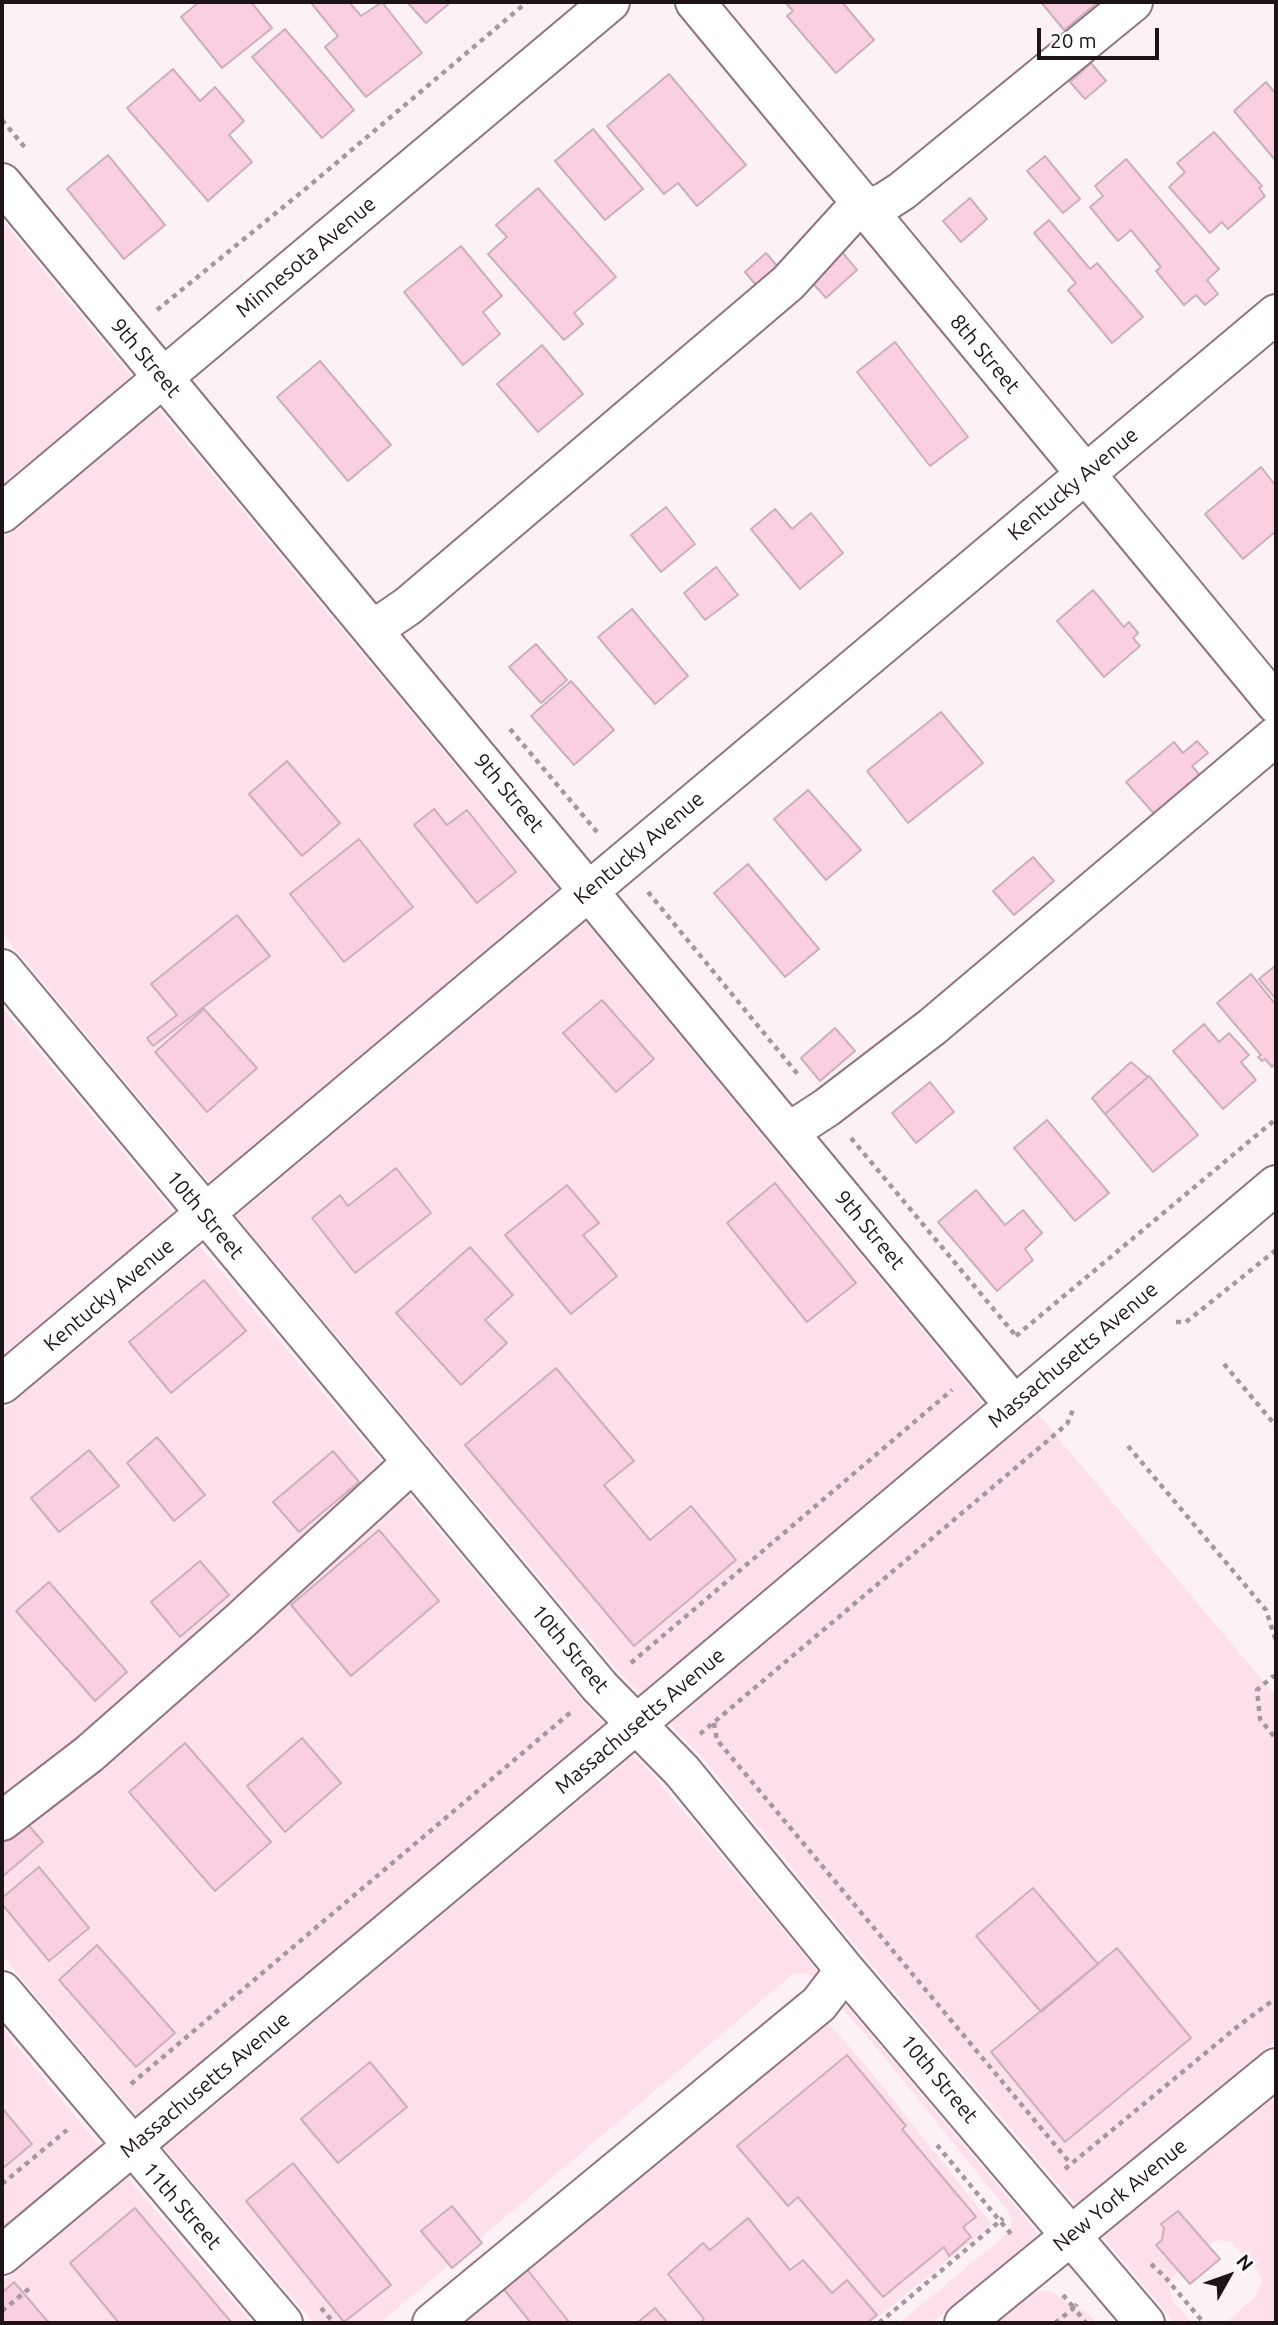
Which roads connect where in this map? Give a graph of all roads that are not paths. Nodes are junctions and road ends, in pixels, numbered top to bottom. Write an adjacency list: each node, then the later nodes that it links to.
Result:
1 (610, 2): 7 (street, Minnesota Avenue)
2 (695, 2): 5 (street, 8th Street)
3 (1133, 2): 5 (street)
4 (2, 183): 7 (street, 9th Street)
5 (866, 209): 8 (street, 8th Street); 10 (street)
6 (1276, 314): 8 (street, Kentucky Avenue)
7 (163, 378): 9 (street, Minnesota Avenue); 10 (street, 9th Street)
8 (1084, 474): 11 (street, 8th Street); 13 (street, Kentucky Avenue)
9 (2, 513)
10 (373, 631): 13 (street, 9th Street)
11 (1276, 704)
12 (1276, 736): 15 (street)
13 (589, 890): 15 (street, 9th Street); 17 (street, Kentucky Avenue)
14 (2, 969): 17 (street, 10th Street)
15 (789, 1132): 19 (street, 9th Street)
16 (1276, 1185): 19 (street, Massachusetts Avenue)
17 (205, 1215): 18 (street, Kentucky Avenue); 20 (street, 10th Street)
18 (2, 1384)
19 (1014, 1405): 21 (street, Massachusetts Avenue)
20 (413, 1462): 21 (street, 10th Street); 22 (street)
21 (636, 1724): 23 (street, 10th Street); 26 (street, Massachusetts Avenue)
22 (2, 1821)
23 (845, 1970): 27 (street, 10th Street); 30 (street)
24 (2, 1991): 26 (street, 11th Street)
25 (1276, 2068): 27 (street, New York Avenue)
26 (131, 2147): 28 (street, Massachusetts Avenue); 29 (street, 11th Street)
27 (1071, 2236): 31 (street, New York Avenue); 32 (street, 10th Street)
28 (2, 2255)
29 (283, 2323)
30 (432, 2323)
31 (964, 2323)
32 (1144, 2323)

